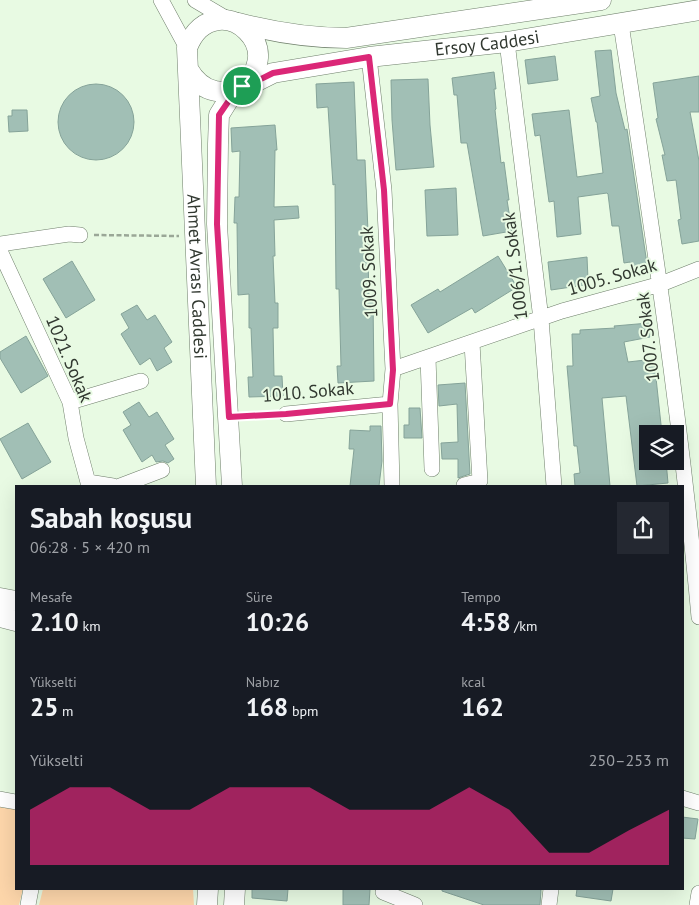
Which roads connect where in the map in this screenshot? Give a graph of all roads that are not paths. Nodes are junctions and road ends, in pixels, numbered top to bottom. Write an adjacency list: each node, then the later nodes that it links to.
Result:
1 (161, 0): 8 (street)
2 (195, 0): 5 (street)
3 (601, 0): 5 (main road, Ersoy Caddesi)
4 (698, 11): 6 (main road, Ersoy Caddesi)
5 (231, 21): 8 (main road); 12 (main road, Ahmet Avrası Caddesi)
6 (621, 24): 7 (main road, Ersoy Caddesi); 17 (street, 1007. Sokak)
7 (507, 42): 9 (main road, Ersoy Caddesi); 18 (street, 1006/1. Sokak)
8 (187, 48): 10 (main road, Ahmet Avrası Caddesi)
9 (369, 57): 11 (main road, Ersoy Caddesi); 21 (street, 1009. Sokak)
10 (188, 69): 12 (main road, Ahmet Avrası Caddesi); 30 (main road, Ahmet Avrası Caddesi)
11 (273, 73): 12 (main road, Ahmet Avrası Caddesi)
12 (242, 86): 31 (main road, Ahmet Avrası Caddesi)
13 (80, 235): 14 (street)
14 (0, 244)
15 (0, 251): 23 (street, 1021. Sokak)
16 (699, 269): 17 (street, 1005. Sokak)
17 (661, 284): 18 (street, 1005. Sokak); 35 (street, 1007. Sokak)
18 (541, 320): 19 (street, 1005. Sokak); 34 (street, 1006/1. Sokak)
19 (472, 343): 20 (street, 1005. Sokak); 33 (street)
20 (428, 358): 21 (street, 1005. Sokak); 26 (street)
21 (393, 370): 24 (street, 1009. Sokak)
22 (141, 381): 23 (street)
23 (70, 402): 28 (street, 1021. Sokak)
24 (390, 404): 25 (street, 1010. Sokak); 32 (street, 1009. Sokak)
25 (286, 414)
26 (432, 469)
27 (162, 470): 29 (street)
28 (89, 484)
29 (123, 485)
30 (206, 485)
31 (232, 485)
32 (392, 485)
33 (464, 485)
34 (554, 485)
35 (684, 485)
36 (684, 488): 37 (street, 1007. Sokak)
37 (691, 550): 41 (street, 1007. Sokak)
38 (0, 598): 39 (main road)
39 (15, 601)
40 (0, 617): 42 (main road)
41 (699, 617)
42 (15, 621)
43 (684, 798): 46 (street)
44 (0, 800): 45 (street)
45 (15, 802)
46 (699, 802)
47 (31, 890): 53 (street)
48 (208, 890): 54 (main road)
49 (235, 890): 55 (main road)
50 (551, 890): 57 (street)
51 (699, 893): 58 (street)
52 (383, 895): 56 (street)
53 (28, 905)
54 (207, 905)
55 (234, 905)
56 (415, 905)
57 (549, 905)
58 (697, 905)

